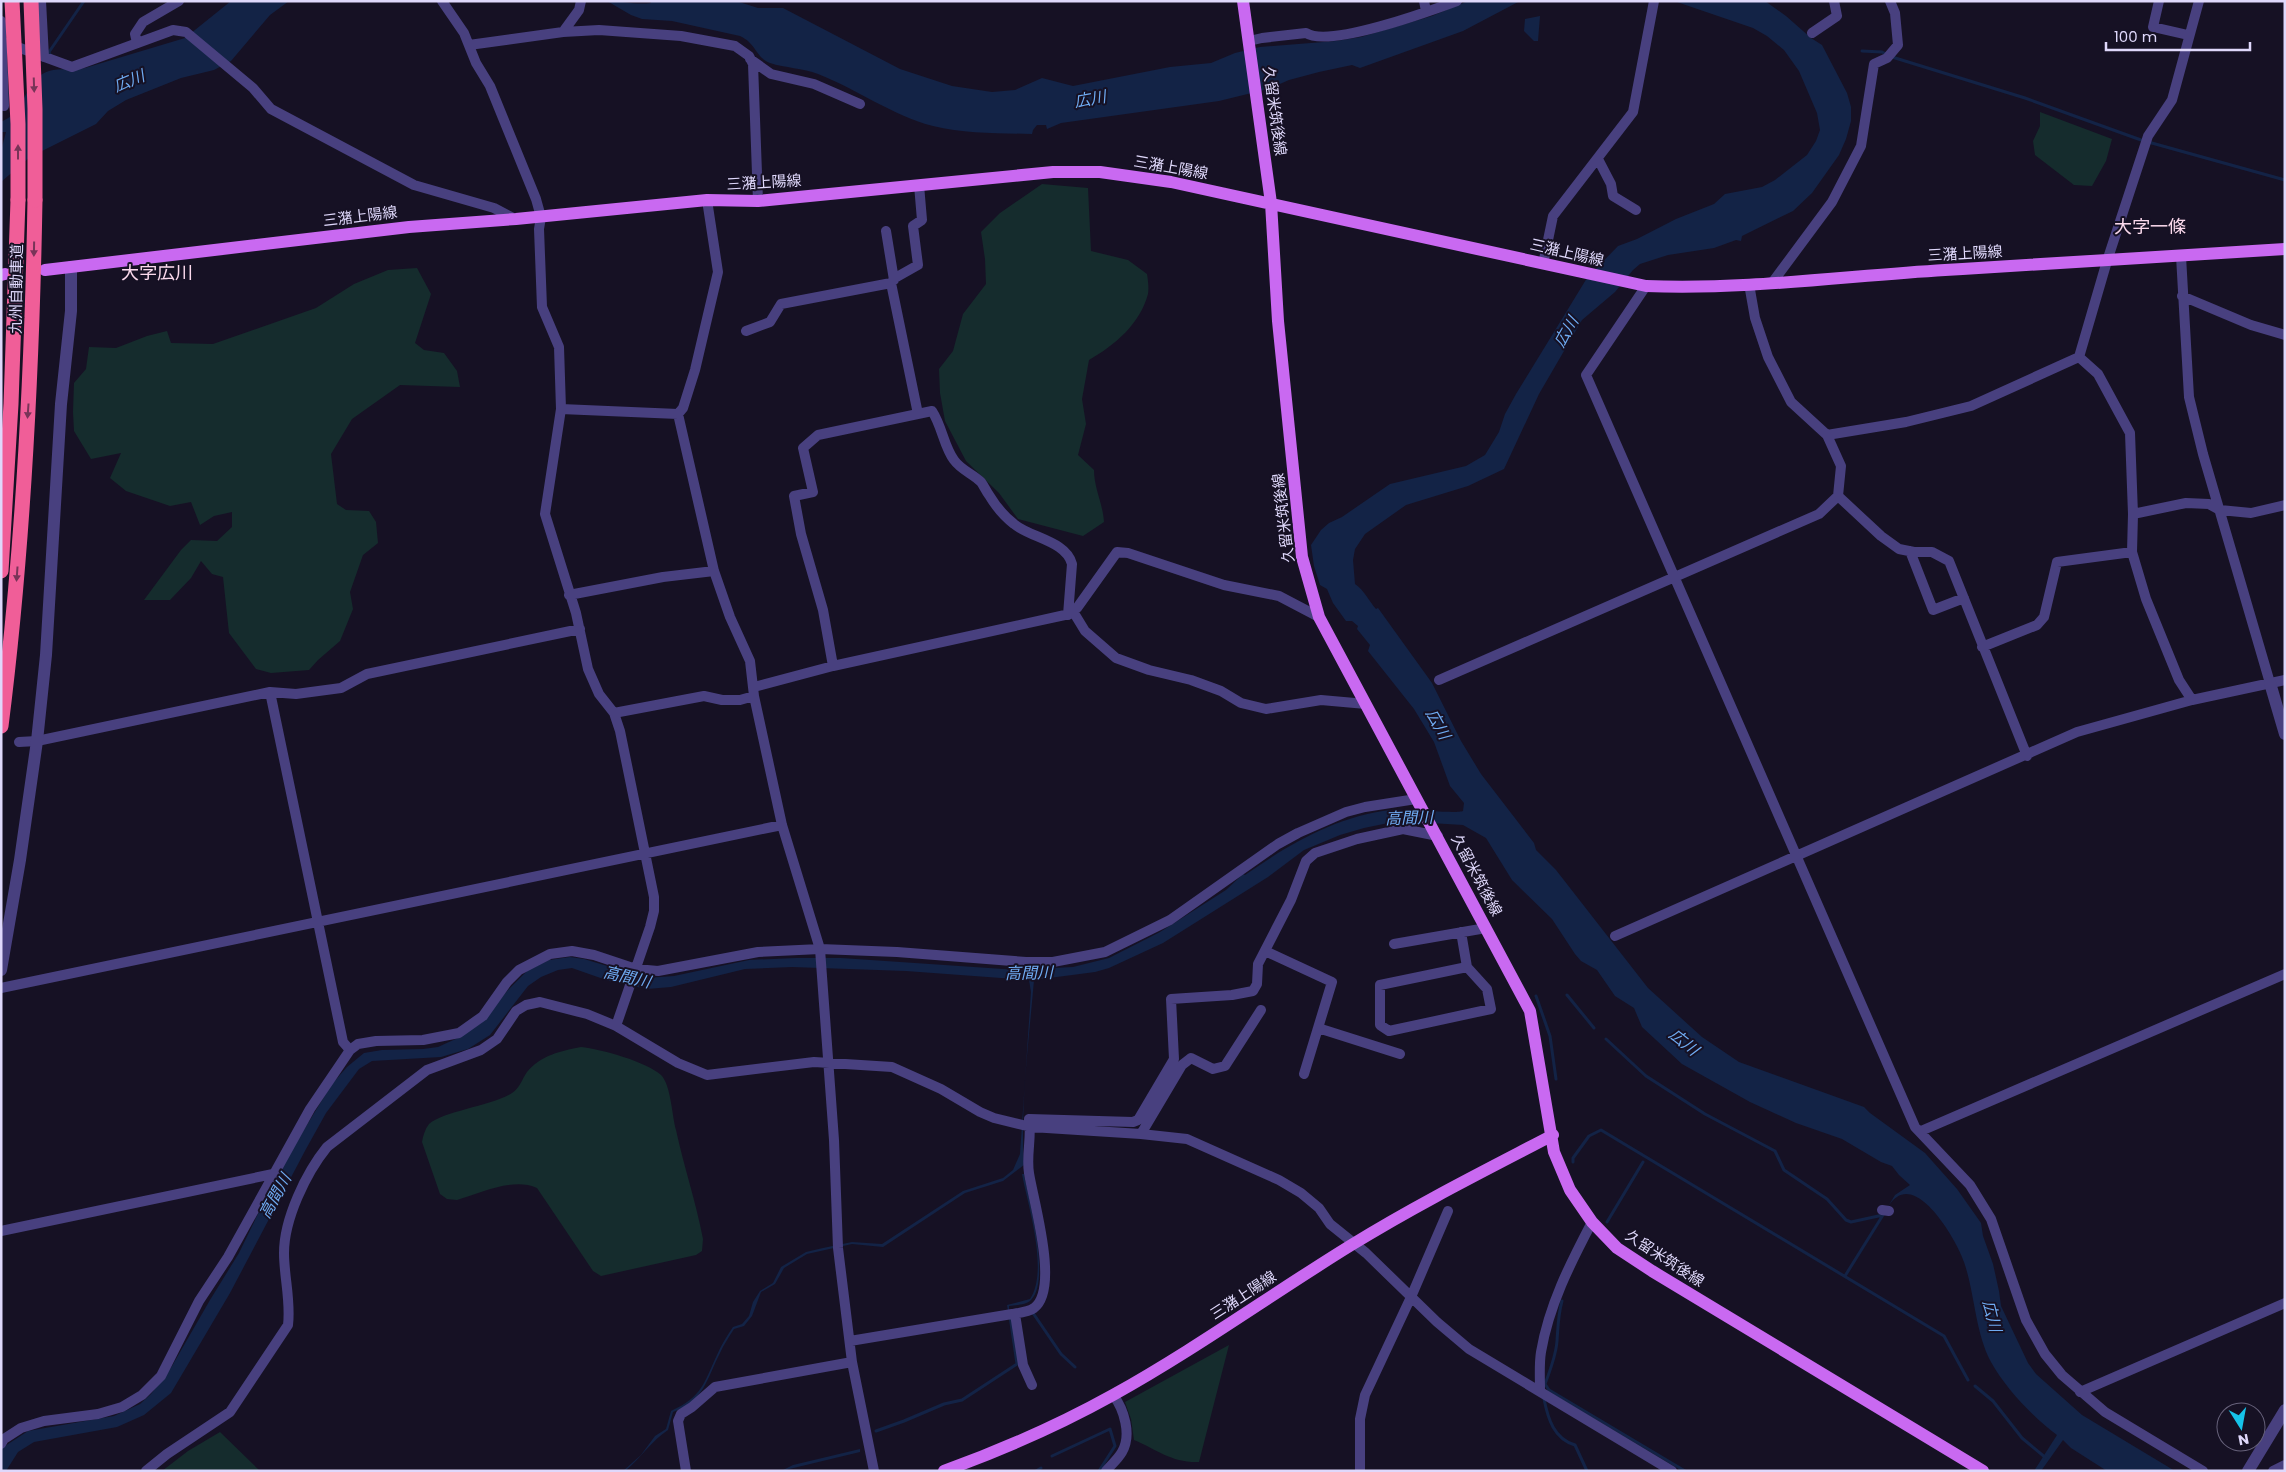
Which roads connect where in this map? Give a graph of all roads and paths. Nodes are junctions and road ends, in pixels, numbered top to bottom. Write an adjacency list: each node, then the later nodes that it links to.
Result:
1 (12, 1): 61 (highway, 九州自動車道, one-way to 1, bridge)
2 (32, 1): 79 (highway, 九州自動車道, one-way to 79, bridge)
3 (41, 1): 23 (street)
4 (179, 1): 20 (street)
5 (442, 1): 22 (street)
6 (581, 1): 16 (street)
7 (1243, 1): 21 (main road, 久留米筑後線)
8 (1457, 1): 14 (street)
9 (1654, 1): 27 (street)
10 (1834, 1): 17 (street)
11 (1890, 1): 43 (street)
12 (2159, 1): 18 (street)
13 (2198, 1): 18 (street)
14 (1425, 6): 21 (street)
15 (1, 21): 19 (street)
16 (564, 32): 22 (street); 24 (street)
17 (1812, 33)
18 (2188, 35): 38 (street)
19 (2, 42): 23 (street); 26 (street)
20 (137, 43): 23 (street); 34 (street)
21 (1249, 43): 31 (main road, 久留米筑後線)
22 (469, 45): 33 (street)
23 (44, 57)
24 (750, 59): 25 (street); 30 (street)
25 (860, 104)
26 (4, 106)
27 (1598, 159): 32 (street); 39 (street)
28 (919, 185): 30 (main road, 三潴上陽線); 31 (main road, 三潴上陽線); 42 (street)
29 (707, 200): 30 (main road, 三潴上陽線); 33 (main road, 三潴上陽線); 51 (street)
30 (758, 201)
31 (1272, 203): 39 (main road, 三潴上陽線); 67 (main road, 久留米筑後線)
32 (1636, 210)
33 (541, 217): 34 (main road, 三潴上陽線); 50 (street)
34 (516, 219): 40 (main road, 三潴上陽線)
35 (886, 231): 42 (street)
36 (2285, 249): 37 (main road, 三潴上陽線)
37 (2181, 256): 38 (main road, 三潴上陽線); 46 (street)
38 (2107, 261): 43 (main road, 三潴上陽線); 49 (street)
39 (1543, 264): 45 (main road, 三潴上陽線)
40 (71, 267): 41 (main road, 三潴上陽線); 81 (street)
41 (45, 270)
42 (893, 282): 47 (street); 52 (street)
43 (1772, 283): 44 (main road, 三潴上陽線)
44 (1749, 284): 45 (main road, 三潴上陽線); 53 (street)
45 (1641, 286): 62 (street)
46 (2182, 296): 48 (street); 56 (street)
47 (746, 331)
48 (2285, 335)
49 (2079, 357): 53 (street); 57 (street)
50 (561, 409): 51 (street); 63 (street)
51 (678, 414): 60 (street)
52 (918, 414): 66 (street); 70 (street)
53 (1827, 435): 54 (street)
54 (1838, 496): 58 (street); 62 (street)
55 (2285, 505): 56 (street)
56 (2220, 510): 57 (street); 73 (street)
57 (2133, 514): 59 (street)
58 (1910, 551): 64 (street); 64 (street)
59 (2132, 552): 69 (street); 76 (street)
60 (714, 571): 63 (street); 74 (street)
61 (1, 572)
62 (1673, 578): 71 (street); 88 (street)
63 (569, 594): 68 (street)
64 (1964, 598): 69 (street)
65 (1077, 608): 67 (street)
66 (1068, 615): 70 (street); 77 (street)
67 (1319, 618): 77 (main road, 久留米筑後線)
68 (580, 629): 75 (street); 78 (street)
69 (1982, 647): 83 (street)
70 (833, 666): 74 (street)
71 (1438, 680)
72 (2285, 680): 73 (street)
73 (2270, 682): 76 (street); 80 (street)
74 (754, 691): 78 (street); 85 (street)
75 (270, 692): 81 (street); 89 (street)
76 (2192, 700): 83 (street)
77 (1366, 704): 84 (main road, 久留米筑後線)
78 (614, 713): 87 (street)
79 (1, 726)
80 (2285, 734)
81 (37, 741): 82 (street); 97 (street)
82 (19, 742)
83 (2026, 756): 88 (street)
84 (1418, 801): 86 (main road, 久留米筑後線); 94 (street)
85 (782, 825): 87 (street); 94 (street)
86 (1436, 832): 90 (main road, 久留米筑後線); 95 (street)
87 (644, 854): 89 (street); 98 (street)
88 (1796, 857): 92 (street); 109 (street)
89 (319, 922): 100 (street); 104 (street)
90 (1486, 928): 91 (street); 111 (main road, 久留米筑後線)
91 (1461, 932): 93 (street); 96 (street)
92 (1615, 936)
93 (1394, 944)
94 (820, 949): 98 (street); 106 (street)
95 (1265, 951): 103 (street); 108 (street)
96 (1467, 967): 96 (street)
97 (1, 970)
98 (635, 971): 102 (street); 104 (street)
99 (2285, 974): 109 (street)
100 (1, 988)
101 (1261, 1010): 110 (street)
102 (616, 1026): 106 (street); 129 (street)
103 (1318, 1028): 105 (street); 107 (street)
104 (350, 1050): 112 (street)
105 (1400, 1054)
106 (828, 1064): 108 (street); 120 (street)
107 (1304, 1074)
108 (1026, 1126): 110 (street); 119 (street)
109 (1921, 1131): 124 (street)
110 (1141, 1134): 116 (street)
111 (1553, 1135): 114 (main road, 久留米筑後線); 116 (main road, 三潴上陽線)
112 (273, 1174): 115 (street); 127 (street)
113 (1448, 1211): 117 (street)
114 (1592, 1222): 123 (street); 136 (main road, 久留米筑後線)
115 (1, 1231)
116 (1355, 1243): 117 (street); 125 (main road, 三潴上陽線)
117 (1411, 1297): 123 (street); 134 (street)
118 (2285, 1303): 124 (street)
119 (1011, 1314): 120 (street); 122 (street)
120 (850, 1342): 121 (street)
121 (852, 1362): 130 (street); 131 (street)
122 (1032, 1385)
123 (1540, 1390): 135 (street)
124 (2080, 1392): 137 (street)
125 (1113, 1395): 132 (main road, 三潴上陽線); 133 (street)
126 (2285, 1410): 138 (street)
127 (1, 1444)
128 (2285, 1465): 139 (street)
129 (146, 1471)
130 (686, 1471)
131 (874, 1471)
132 (944, 1471)
133 (1106, 1471)
134 (1360, 1471)
135 (1672, 1471)
136 (1983, 1471)
137 (2203, 1471)
138 (2248, 1471)
139 (2273, 1471)

